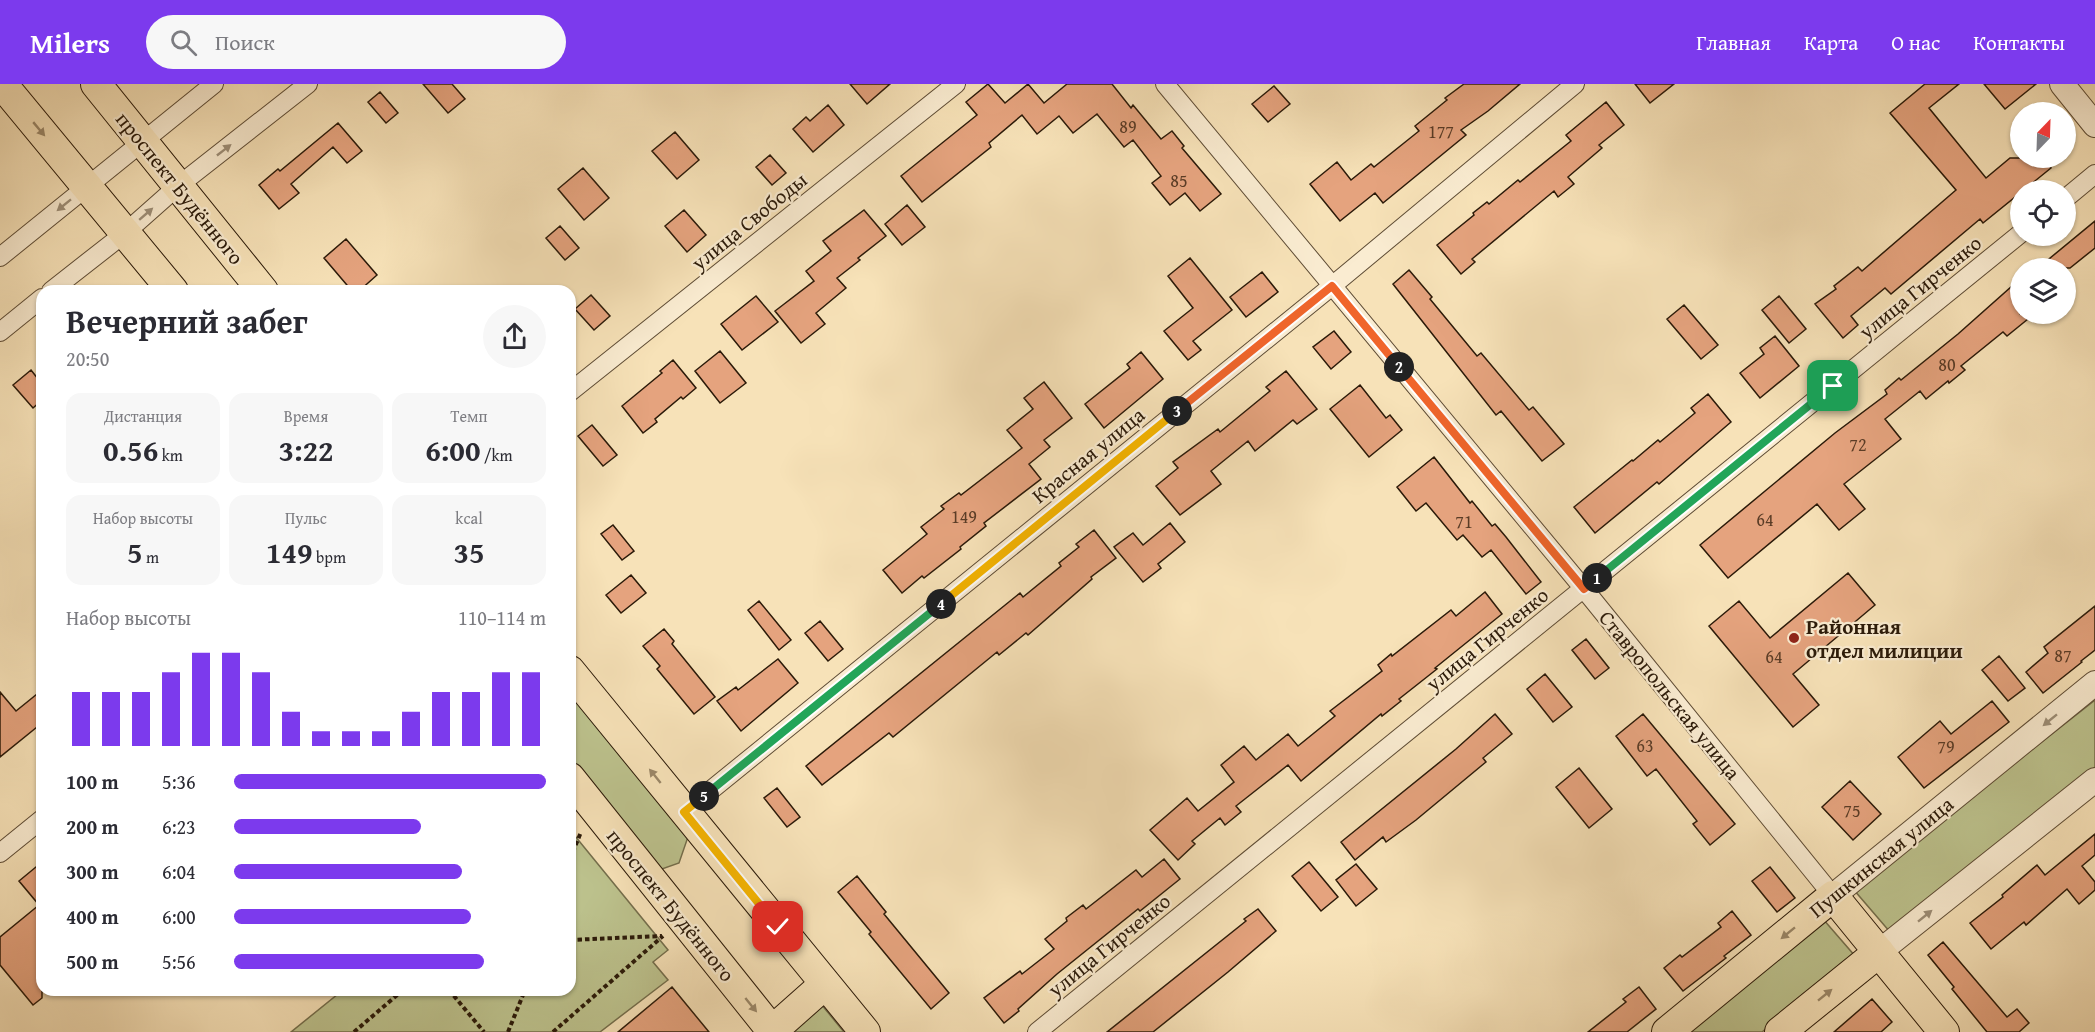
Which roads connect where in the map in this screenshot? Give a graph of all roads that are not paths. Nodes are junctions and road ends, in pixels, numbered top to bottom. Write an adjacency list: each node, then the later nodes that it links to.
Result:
1 (2, 84): 13 (main road, one-way to 13)
2 (96, 84): 10 (main road, проспект Будённого)
3 (214, 84): 10 (street)
4 (309, 84): 12 (street, one-way to 4)
5 (956, 84): 24 (street, улица Свободы)
6 (1165, 84): 21 (street, Ставропольская улица)
7 (1575, 84): 21 (street, Красная улица)
8 (2062, 84): 9 (street)
9 (2095, 125)
10 (142, 142): 12 (main road, проспект Будённого); 13 (street)
11 (2095, 174): 14 (street)
12 (178, 186): 15 (street, one-way to 12); 20 (main road, проспект Будённого)
13 (87, 187): 15 (main road); 17 (street, one-way to 17)
14 (2076, 190)
15 (124, 233): 18 (street); 19 (main road)
16 (2010, 242): 25 (street, улица Гирченко)
17 (0, 256)
18 (59, 285)
19 (168, 285)
20 (258, 285)
21 (1332, 286): 25 (street, Ставропольская улица); 30 (street, Красная улица)
22 (36, 303): 23 (street)
23 (0, 332)
24 (576, 387)
25 (1584, 589): 33 (street, Ставропольская улица); 38 (street, улица Гирченко)
26 (576, 678): 30 (main road, one-way to 26)
27 (2095, 683): 33 (street, Пушкинская улица, one-way to 33)
28 (2095, 780): 34 (street, one-way to 28)
29 (576, 786): 36 (main road, проспект Будённого, one-way to 36)
30 (684, 812): 35 (main road)
31 (36, 824): 32 (street)
32 (0, 853)
33 (1833, 896): 34 (main road, Ставропольская улица); 39 (main road, Пушкинская улица, one-way to 39)
34 (1879, 952): 40 (main road, one-way to 34); 41 (main road, Ставропольская улица)
35 (825, 984): 36 (main road); 37 (main road)
36 (772, 1032)
37 (865, 1032)
38 (1037, 1032)
39 (1667, 1032)
40 (1780, 1032)
41 (1944, 1032)

